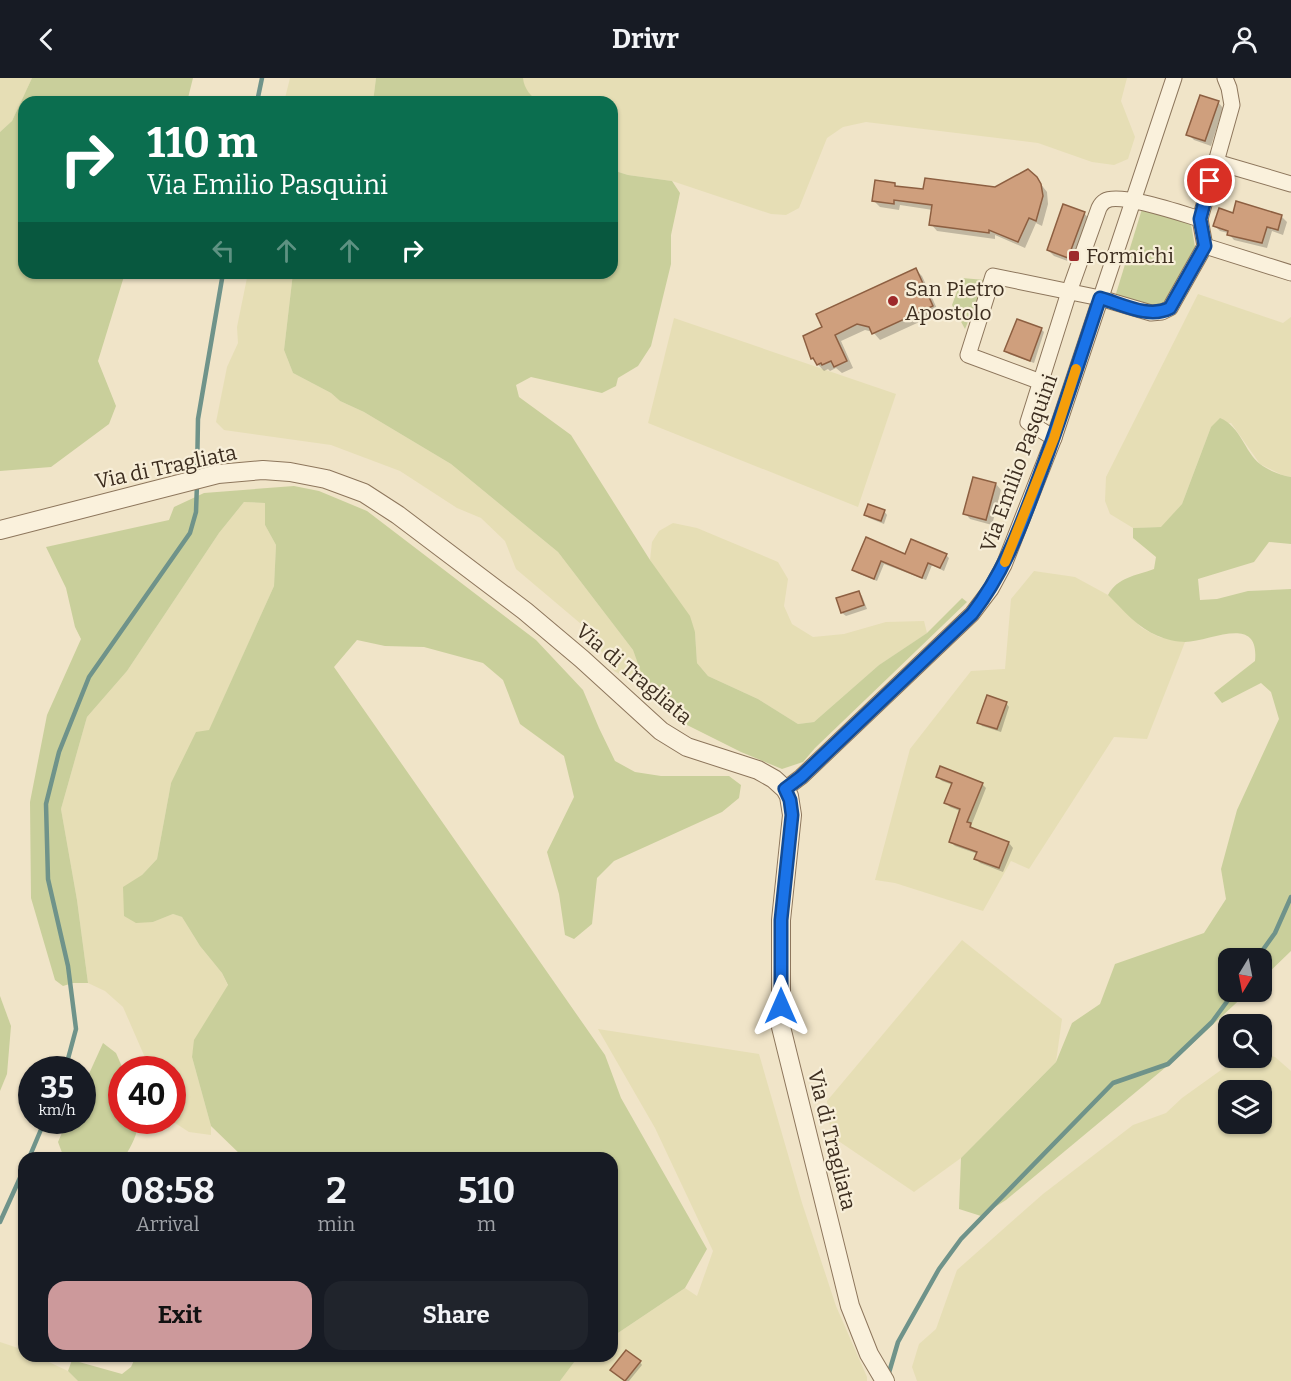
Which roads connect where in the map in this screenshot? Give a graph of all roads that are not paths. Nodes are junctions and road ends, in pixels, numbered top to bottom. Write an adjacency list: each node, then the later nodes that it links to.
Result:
1 (1174, 78): 5 (street, Via Emilio Pasquini)
2 (1225, 78): 3 (street)
3 (1216, 162): 4 (street); 6 (street)
4 (1291, 184)
5 (1133, 200): 6 (street); 9 (street); 10 (street, Via Emilio Pasquini)
6 (1200, 219): 7 (street)
7 (1205, 246): 8 (street); 10 (street)
8 (1291, 273)
9 (1069, 292): 10 (street); 11 (street); 11 (street)
10 (1100, 298): 12 (street, Via Emilio Pasquini)
11 (1041, 382): 12 (street)
12 (1054, 438): 14 (street, Via Emilio Pasquini)
13 (0, 530): 14 (street, Via di Tragliata)
14 (785, 789): 15 (street, Via di Tragliata)
15 (885, 1381)

